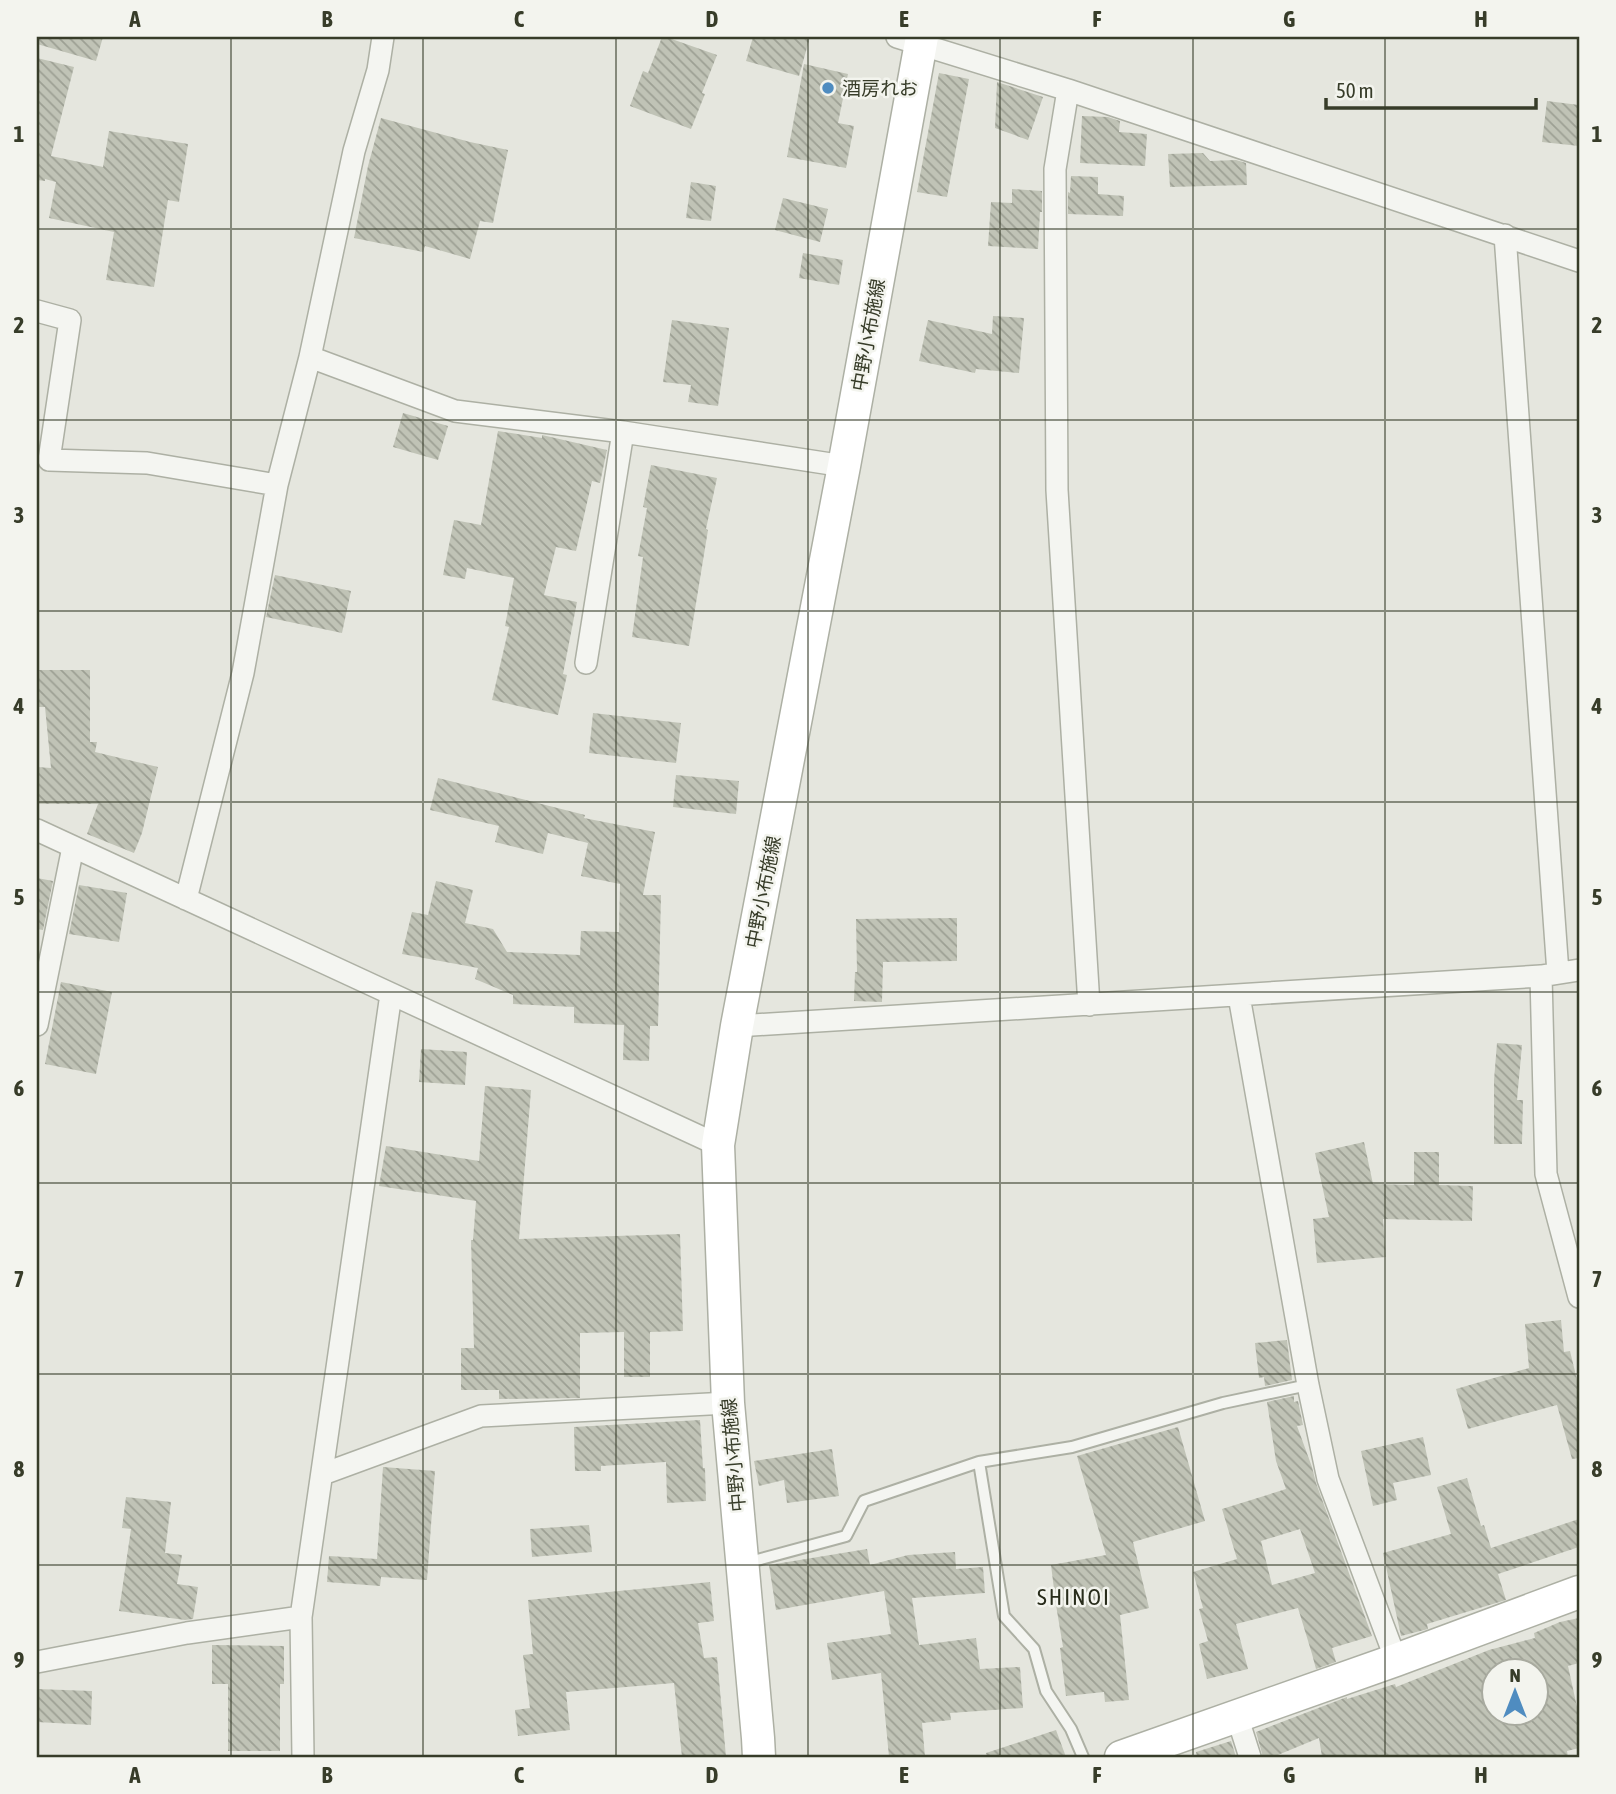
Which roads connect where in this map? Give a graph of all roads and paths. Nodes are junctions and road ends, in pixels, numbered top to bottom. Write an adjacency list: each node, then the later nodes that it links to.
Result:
1 (383, 37): 7 (street)
2 (913, 40): 3 (street); 9 (main road, 中野小布施線)
3 (1068, 90): 4 (street); 19 (street)
4 (1506, 235): 5 (street); 16 (street)
5 (1579, 261)
6 (37, 311): 10 (street)
7 (310, 357): 8 (street); 10 (street)
8 (623, 432): 9 (street); 11 (street)
9 (844, 466): 21 (main road, 中野小布施線)
10 (277, 485): 14 (street)
11 (586, 663)
12 (37, 830): 13 (street)
13 (73, 846): 14 (street); 20 (street)
14 (186, 899): 17 (street)
15 (1579, 970): 16 (street)
16 (1550, 975): 18 (street); 23 (street)
17 (391, 994): 22 (street); 27 (street)
18 (1238, 996): 19 (street); 24 (street)
19 (1089, 1005): 21 (street)
20 (37, 1025)
21 (737, 1026): 22 (main road, 中野小布施線)
22 (718, 1145): 25 (main road, 中野小布施線)
23 (1579, 1297)
24 (1308, 1385): 26 (lane); 31 (street)
25 (727, 1403): 27 (street); 28 (main road, 中野小布施線)
26 (979, 1462): 28 (lane); 36 (lane)
27 (323, 1474): 30 (street)
28 (742, 1564): 35 (main road, 中野小布施線)
29 (1579, 1592): 31 (main road)
30 (301, 1617): 32 (street); 34 (street)
31 (1396, 1660): 33 (main road)
32 (37, 1662)
33 (1237, 1716): 37 (main road); 38 (street)
34 (303, 1757)
35 (759, 1757)
36 (1083, 1757)
37 (1121, 1757)
38 (1250, 1757)

